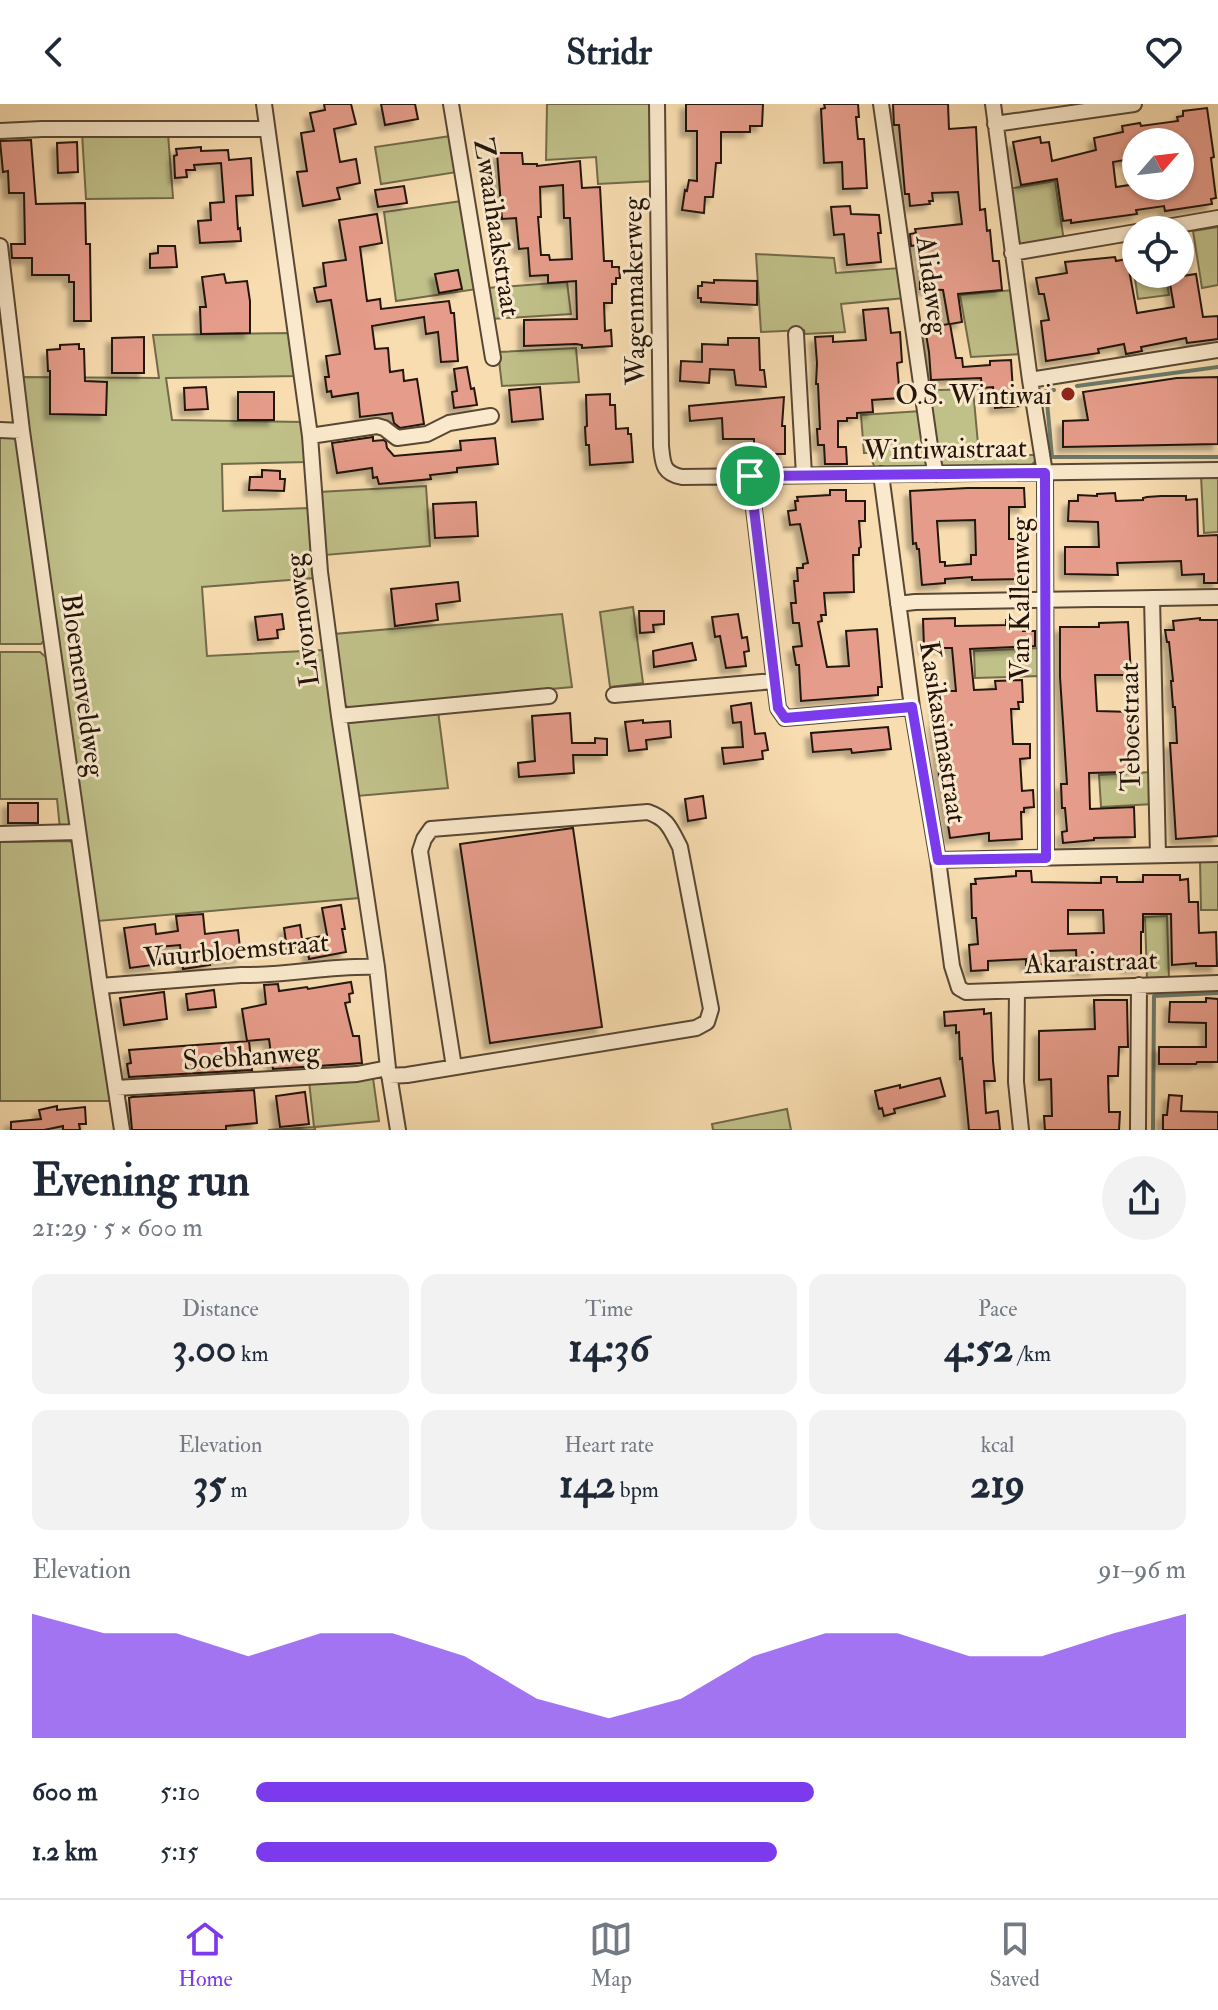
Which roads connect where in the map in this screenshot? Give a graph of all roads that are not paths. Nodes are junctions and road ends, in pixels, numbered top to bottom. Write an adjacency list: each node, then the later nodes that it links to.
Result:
1 (264, 104): 8 (street, Livornoweg)
2 (451, 104): 17 (street, Zwaaihaakstraat)
3 (657, 104): 27 (street, Wagenmakerweg)
4 (881, 104): 26 (street, Alidaweg)
5 (993, 104): 7 (street, Van Kallenweg)
6 (1134, 104): 7 (street)
7 (995, 124): 14 (street, Van Kallenweg)
8 (267, 129): 9 (street); 22 (street, Livornoweg)
9 (0, 131)
10 (1218, 218): 11 (street)
11 (1194, 222)
12 (1122, 234): 14 (street)
13 (0, 246): 21 (street, Bloemenveldweg)
14 (1012, 253): 18 (street, Van Kallenweg)
15 (796, 334): 28 (street)
16 (1218, 350): 18 (street)
17 (493, 358)
18 (1030, 380): 24 (street, Van Kallenweg)
19 (491, 416): 22 (street)
20 (0, 430): 21 (street)
21 (22, 431): 39 (street, Bloemenveldweg)
22 (310, 436): 38 (street, Livornoweg)
23 (1218, 470): 24 (street, Wintiwaistraat)
24 (1045, 473): 26 (street, Wintiwaistraat); 32 (street, Van Kallenweg)
25 (881, 474): 26 (street, Wintiwaistraat); 28 (street, Wintiwaistraat); 33 (street, Kasikasimastraat)
26 (936, 474)
27 (672, 475): 29 (street, Wintiwaistraat)
28 (804, 475): 29 (street, Wintiwaistraat)
29 (750, 476): 34 (street)
30 (1218, 597): 31 (street)
31 (1152, 598): 32 (street); 42 (street, Teboestraat)
32 (1045, 599): 33 (street); 43 (street, Van Kallenweg)
33 (898, 604): 37 (street, Kasikasimastraat)
34 (774, 681): 35 (street); 37 (street)
35 (614, 695)
36 (549, 696): 38 (street)
37 (912, 707): 44 (street, Kasikasimastraat)
38 (339, 716): 45 (street, Livornoweg)
39 (78, 832): 40 (street); 48 (street, Bloemenveldweg)
40 (0, 834)
41 (1218, 854): 42 (street)
42 (1158, 855): 43 (street)
43 (1046, 858): 44 (street)
44 (938, 860): 50 (street, Kasikasimastraat)
45 (377, 967): 48 (street, Vuurbloemstraat); 52 (street, Livornoweg)
46 (1218, 983): 47 (street, Akaraistraat)
47 (1139, 985): 49 (street, Akaraistraat); 57 (street)
48 (100, 986): 53 (street, Bloemenveldweg)
49 (1017, 991): 50 (street, Akaraistraat); 56 (street)
50 (966, 992)
51 (454, 1067): 51 (street, Soebhanweg); 52 (street, Soebhanweg)
52 (389, 1072): 53 (street, Soebhanweg); 55 (street, Livornoweg)
53 (116, 1088): 54 (street, Bloemenveldweg)
54 (122, 1130)
55 (398, 1130)
56 (1021, 1130)
57 (1138, 1130)

